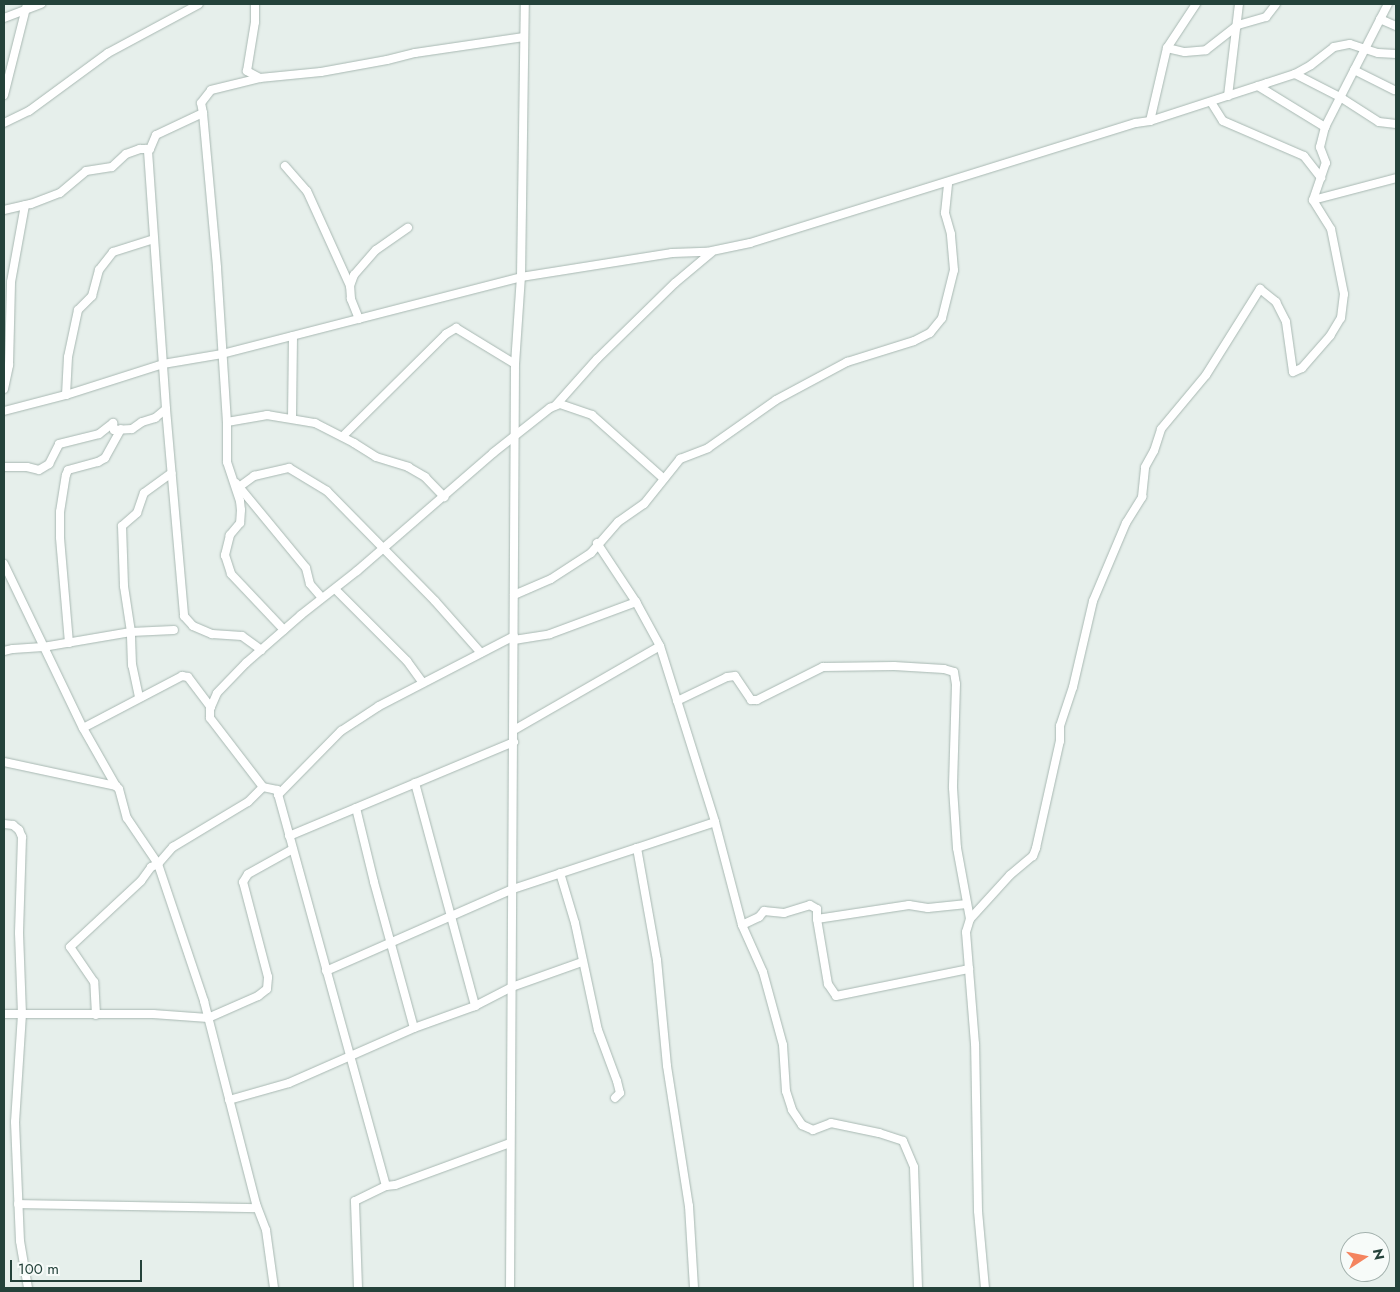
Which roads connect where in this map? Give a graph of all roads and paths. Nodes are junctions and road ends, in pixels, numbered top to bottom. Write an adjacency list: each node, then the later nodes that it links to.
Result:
1 (41, 4): 9 (street)
2 (199, 4): 29 (street)
3 (254, 4): 20 (street)
4 (525, 4): 14 (street)
5 (1196, 4): 15 (street)
6 (1239, 4): 12 (street)
7 (1276, 4): 12 (street)
8 (1388, 4): 11 (street)
9 (26, 7): 10 (street); 23 (street)
10 (4, 18)
11 (1380, 19): 13 (street); 16 (street)
12 (1237, 26): 15 (street); 24 (street)
13 (1396, 26)
14 (524, 36): 20 (street); 43 (street)
15 (1167, 48): 28 (street)
16 (1365, 50): 17 (street); 18 (street); 19 (street)
17 (1396, 54)
18 (1354, 70): 22 (street); 25 (street)
19 (1295, 74): 21 (street); 25 (street)
20 (260, 78): 27 (street)
21 (1258, 86): 24 (street); 31 (street)
22 (1394, 90)
23 (4, 94)
24 (1228, 96): 26 (street)
25 (1340, 97): 30 (street); 31 (street)
26 (1211, 102): 28 (street); 34 (street)
27 (203, 113): 32 (street); 47 (street)
28 (1150, 121): 36 (street)
29 (4, 123)
30 (1396, 124)
31 (1325, 126): 34 (street)
32 (146, 149): 38 (street); 41 (street)
33 (285, 166): 44 (street)
34 (1320, 178): 37 (street)
35 (1396, 178): 37 (street)
36 (948, 182): 42 (street); 63 (street)
37 (1313, 200): 107 (street)
38 (25, 206): 39 (street); 50 (street)
39 (4, 210)
40 (408, 228): 44 (street)
41 (154, 239): 48 (street); 51 (street)
42 (714, 251): 43 (street); 52 (street)
43 (521, 277): 45 (street); 49 (street)
44 (350, 286): 45 (street)
45 (359, 319): 46 (street)
46 (293, 336): 47 (street); 55 (street)
47 (222, 354): 48 (street); 56 (street)
48 (163, 364): 51 (street); 53 (street)
49 (515, 364): 58 (street); 59 (street)
50 (4, 389)
51 (66, 395): 54 (street)
52 (555, 406): 59 (street); 63 (street)
53 (166, 409): 57 (street); 61 (street)
54 (4, 412)
55 (292, 418): 56 (street); 58 (street)
56 (227, 422): 62 (street)
57 (121, 429): 60 (street); 77 (street)
58 (342, 436): 65 (street)
59 (515, 436): 65 (street); 70 (street)
60 (4, 467)
61 (172, 473): 75 (street); 80 (street)
62 (232, 478): 64 (street); 74 (street)
63 (664, 479): 66 (street)
64 (239, 486): 67 (street); 71 (street)
65 (444, 497): 67 (street)
66 (597, 543): 70 (street); 72 (street)
67 (384, 548): 69 (street); 82 (street)
68 (4, 564): 79 (street)
69 (335, 589): 71 (street); 83 (street)
70 (514, 595): 76 (street)
71 (322, 598): 74 (street)
72 (636, 602): 76 (street); 78 (street)
73 (174, 630): 75 (street)
74 (284, 630): 80 (street)
75 (132, 632): 77 (street); 84 (street)
76 (514, 638): 82 (street); 88 (street)
77 (69, 643): 79 (street)
78 (660, 646): 85 (street); 88 (street)
79 (43, 647): 81 (street); 87 (street)
80 (261, 650): 86 (street)
81 (4, 652)
82 (481, 653): 83 (street)
83 (423, 683): 94 (street)
84 (140, 697): 86 (street); 87 (street)
85 (676, 701): 96 (street); 104 (street)
86 (211, 707): 93 (street)
87 (84, 728): 92 (street)
88 (514, 730): 89 (street)
89 (514, 742): 91 (street); 103 (street)
90 (4, 762): 92 (street)
91 (415, 783): 95 (street); 105 (street)
92 (116, 786): 101 (street)
93 (263, 787): 94 (street); 101 (street)
94 (278, 795): 98 (street)
95 (356, 808): 98 (street); 109 (street)
96 (715, 822): 99 (street); 108 (street)
97 (4, 824): 116 (street)
98 (289, 836): 100 (street)
99 (638, 848): 102 (street); 131 (street)
100 (292, 849): 112 (street); 118 (street)
101 (158, 864): 117 (street); 118 (street)
102 (560, 874): 103 (street); 110 (street)
103 (513, 889): 105 (street); 113 (street)
104 (967, 904): 106 (street); 107 (street)
105 (451, 916): 109 (street); 114 (street)
106 (817, 919): 108 (street); 111 (street)
107 (970, 919): 111 (street)
108 (742, 925): 132 (street)
109 (390, 942): 112 (street); 119 (street)
110 (582, 962): 113 (street); 121 (street)
111 (969, 969): 133 (street)
112 (326, 971): 120 (street)
113 (512, 987): 114 (street); 123 (street)
114 (475, 1006): 119 (street)
115 (4, 1014): 116 (street)
116 (22, 1014): 117 (street); 125 (street)
117 (96, 1015): 118 (street)
118 (208, 1018): 122 (street)
119 (414, 1028): 120 (street)
120 (349, 1058): 122 (street); 124 (street)
121 (615, 1098)
122 (229, 1100): 126 (street)
123 (510, 1142): 124 (street); 130 (street)
124 (386, 1186): 129 (street)
125 (18, 1204): 126 (street); 127 (street)
126 (257, 1208): 128 (street)
127 (28, 1288)
128 (274, 1288)
129 (358, 1288)
130 (510, 1288)
131 (694, 1288)
132 (918, 1288)
133 (985, 1288)

